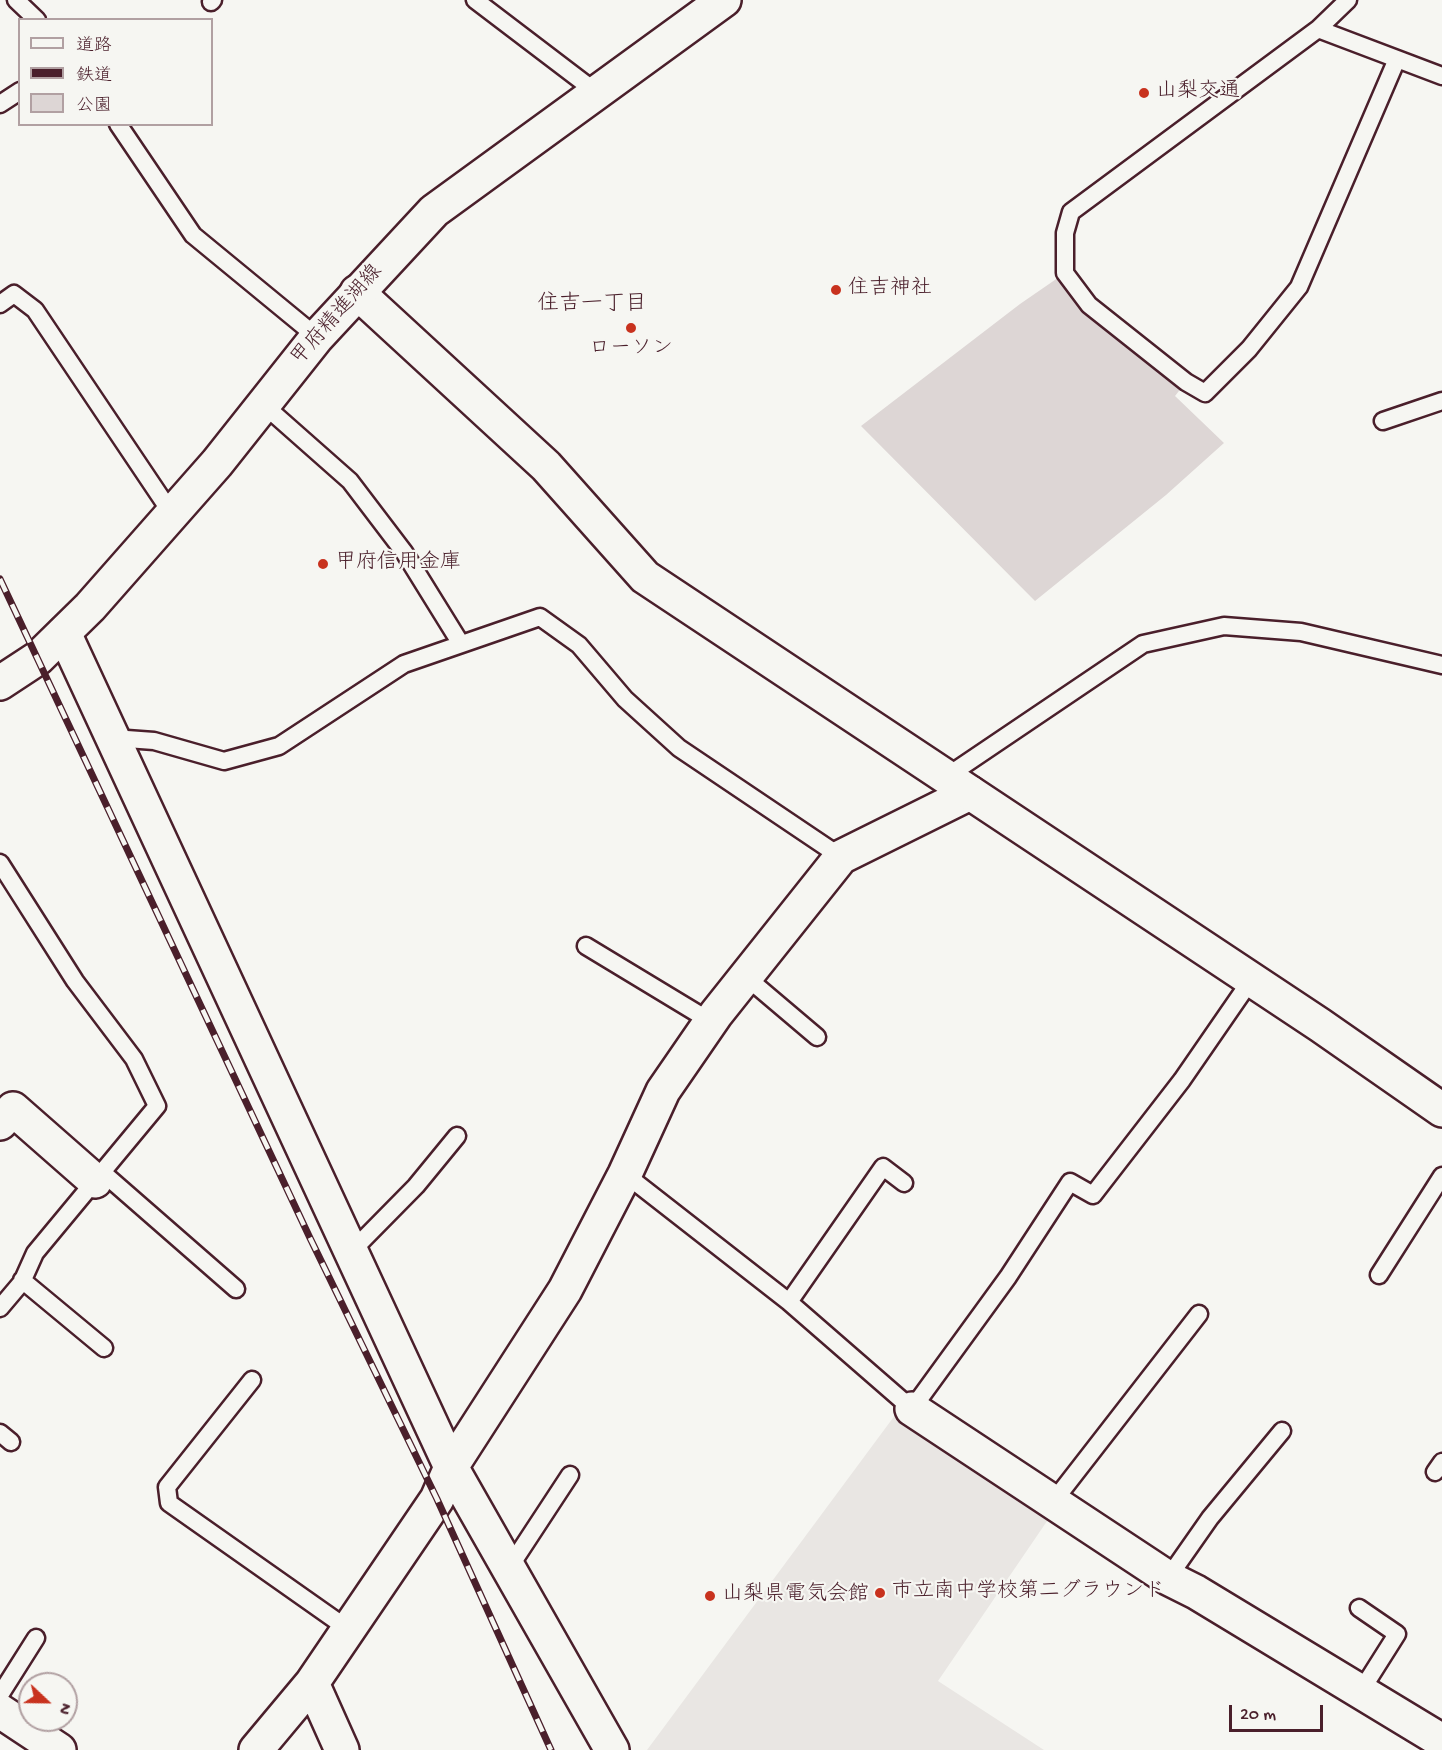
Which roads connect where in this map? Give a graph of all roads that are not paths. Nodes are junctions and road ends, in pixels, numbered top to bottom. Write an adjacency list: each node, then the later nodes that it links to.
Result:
1 (16, 0): 5 (lane)
2 (475, 0): 10 (lane)
3 (724, 0): 10 (street, 甲府精進湖線)
4 (1348, 0): 6 (lane)
5 (35, 18)
6 (1318, 29): 7 (lane); 7 (lane)
7 (1397, 59): 8 (lane)
8 (1442, 76)
9 (18, 92): 11 (lane)
10 (596, 92): 13 (street, 甲府精進湖線)
11 (0, 104)
12 (119, 126): 15 (lane)
13 (357, 292): 15 (street, 甲府精進湖線); 25 (street)
14 (0, 304): 19 (lane)
15 (317, 337): 17 (street, 甲府精進湖線)
16 (1442, 401): 18 (lane)
17 (264, 405): 19 (street, 甲府精進湖線); 21 (lane)
18 (1383, 421)
19 (172, 514): 20 (street, 甲府精進湖線)
20 (64, 633): 23 (street, 甲府精進湖線); 24 (street)
21 (461, 644): 24 (lane); 26 (lane)
22 (1442, 665): 25 (lane)
23 (0, 683)
24 (113, 738): 40 (street)
25 (958, 785): 26 (street); 30 (street)
26 (841, 857): 29 (street)
27 (0, 863): 38 (lane)
28 (586, 946): 31 (lane)
29 (746, 976): 31 (street); 32 (lane)
30 (1251, 980): 33 (street); 49 (lane)
31 (710, 1021): 36 (street)
32 (817, 1037)
33 (1442, 1110)
34 (0, 1123): 38 (street)
35 (457, 1136): 40 (lane)
36 (625, 1174): 44 (lane); 51 (street)
37 (1442, 1176): 41 (lane)
38 (99, 1177): 42 (lane); 43 (lane)
39 (904, 1183): 44 (lane)
40 (351, 1252): 51 (street)
41 (1379, 1275)
42 (22, 1280): 45 (lane); 47 (lane)
43 (236, 1289)
44 (789, 1302): 49 (lane)
45 (0, 1308)
46 (1199, 1314): 53 (lane)
47 (104, 1347)
48 (252, 1380): 57 (lane)
49 (912, 1409): 53 (street)
50 (1282, 1431): 55 (lane)
51 (451, 1467): 54 (street); 57 (street)
52 (570, 1475): 54 (lane)
53 (1053, 1502): 55 (street)
54 (509, 1568): 67 (street)
55 (1168, 1578): 60 (street)
56 (1359, 1608): 60 (lane)
57 (348, 1629): 59 (street)
58 (36, 1638): 61 (lane)
59 (312, 1683): 65 (street); 66 (street)
60 (1361, 1691): 63 (street)
61 (0, 1695)
62 (0, 1711): 64 (street)
63 (1442, 1741)
64 (59, 1750)
65 (256, 1750)
66 (342, 1750)
67 (612, 1750)

